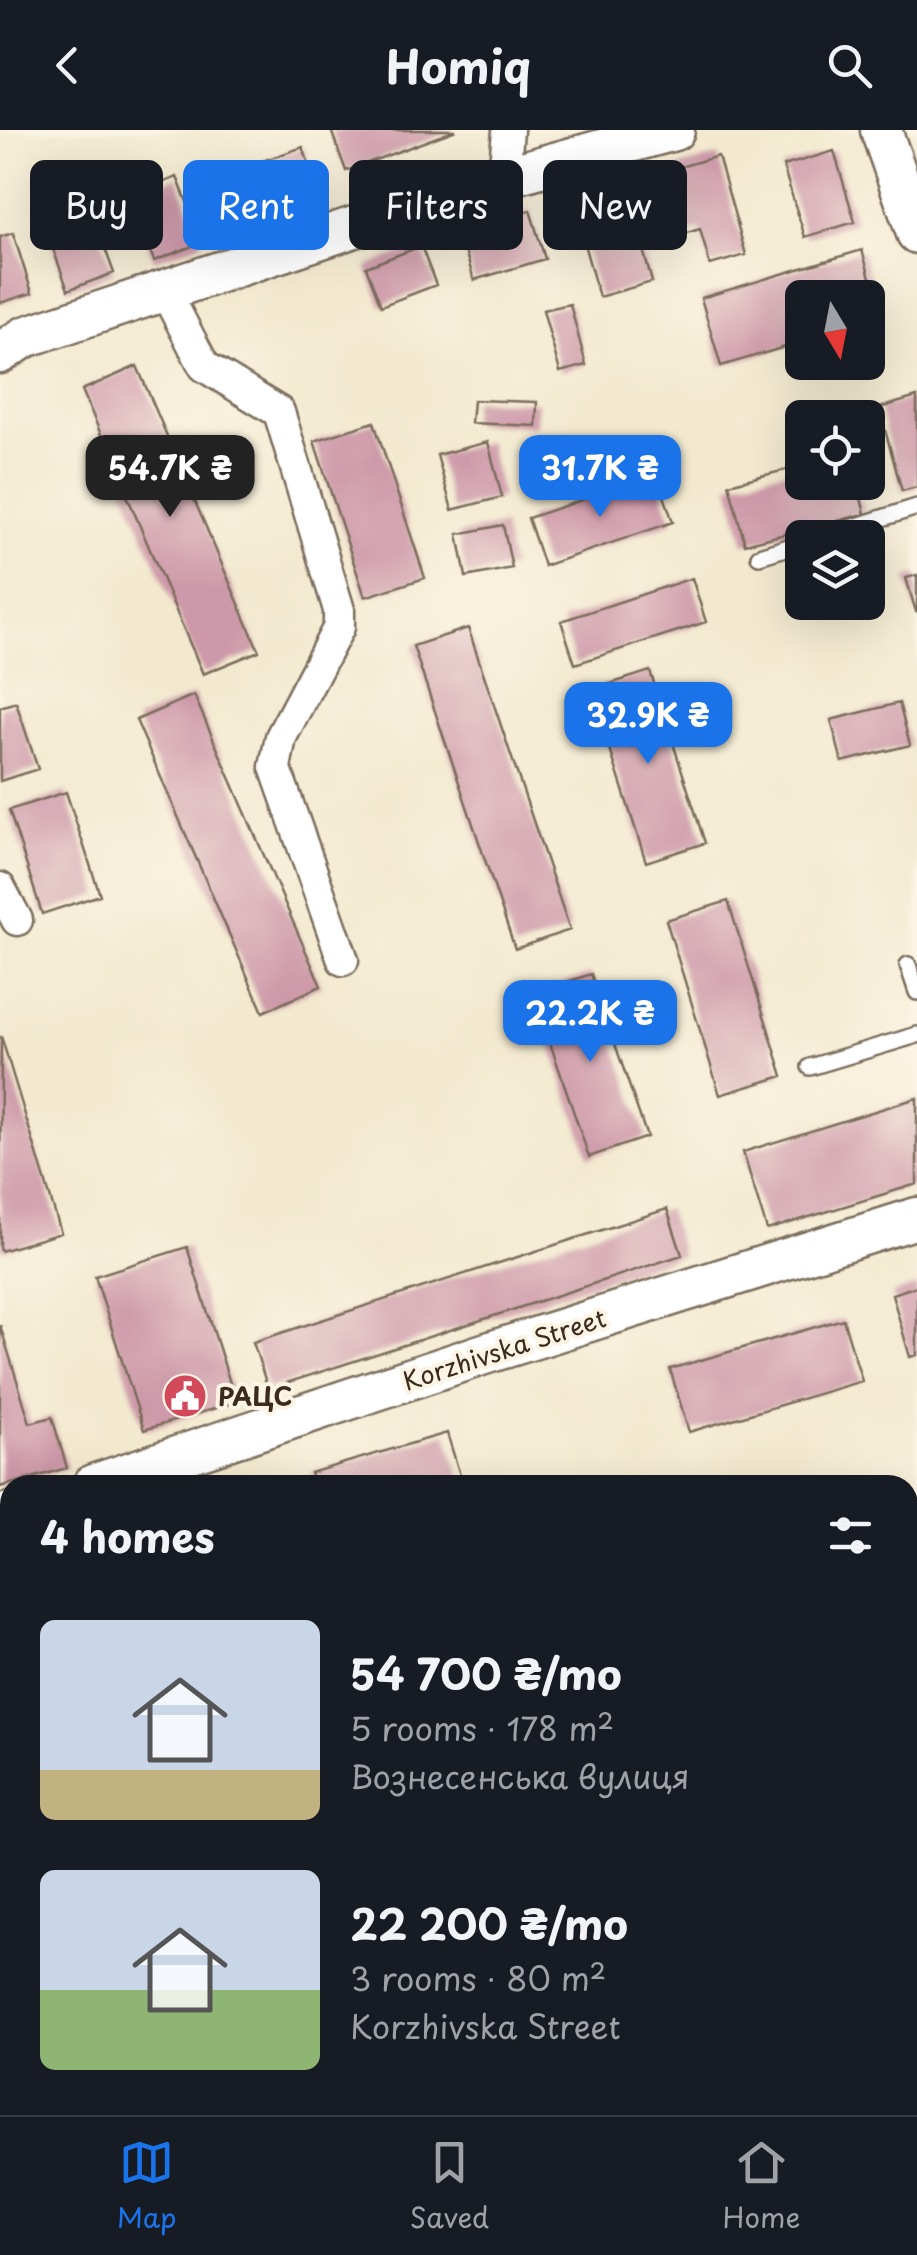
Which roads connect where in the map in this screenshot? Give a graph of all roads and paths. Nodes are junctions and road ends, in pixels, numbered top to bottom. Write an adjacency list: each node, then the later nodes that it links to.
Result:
1 (508, 130): 4 (street)
2 (674, 130): 5 (street)
3 (883, 131): 7 (street)
4 (506, 160)
5 (523, 173)
6 (349, 230): 8 (street)
7 (917, 233)
8 (165, 291): 9 (street); 16 (street)
9 (0, 354)
10 (917, 507): 11 (lane)
11 (876, 520)
12 (785, 548): 13 (lane)
13 (759, 556)
14 (0, 888): 15 (street)
15 (17, 920)
16 (343, 960)
17 (908, 966): 18 (lane)
18 (917, 992)
19 (917, 1035): 20 (lane)
20 (810, 1067)
21 (917, 1218): 22 (street, Korzhivska Street)
22 (123, 1475)

